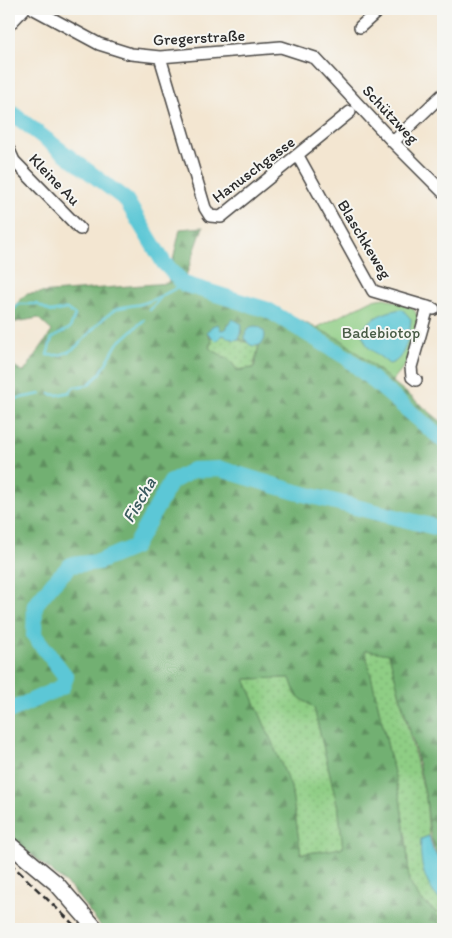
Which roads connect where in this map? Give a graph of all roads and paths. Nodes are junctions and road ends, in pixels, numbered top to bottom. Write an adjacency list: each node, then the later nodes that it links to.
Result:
1 (24, 9): 4 (street)
2 (34, 9): 6 (street, Gregerstraße)
3 (380, 9): 5 (street)
4 (9, 24)
5 (360, 27)
6 (160, 57): 7 (street, Gregerstraße); 12 (street, Hanuschgasse)
7 (315, 58): 10 (street, Schützweg)
8 (443, 94): 10 (street)
9 (350, 112): 12 (street, Hanuschgasse)
10 (393, 142): 13 (street, Schützweg)
11 (9, 150): 14 (street, Kleine Au)
12 (298, 156): 15 (street, Blaschkeweg)
13 (443, 192)
14 (80, 229)
15 (416, 380)
16 (9, 844): 17 (main road)
17 (96, 929)

